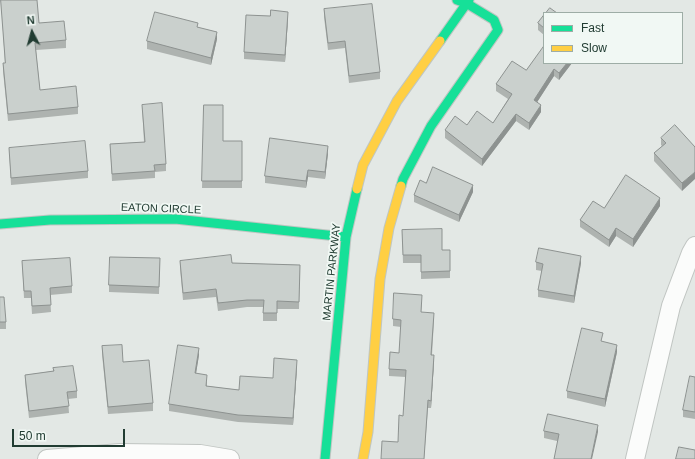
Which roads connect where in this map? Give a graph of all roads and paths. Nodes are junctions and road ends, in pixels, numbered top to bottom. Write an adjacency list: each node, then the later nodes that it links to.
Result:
1 (464, 1): 3 (street, MARTIN PARKWAY); 8 (street)
2 (0, 224): 3 (street, EATON CIRCLE)
3 (346, 237): 7 (street, MARTIN PARKWAY)
4 (695, 246): 9 (street)
5 (47, 459): 6 (street)
6 (230, 459)
7 (325, 459)
8 (363, 459)
9 (635, 459)

